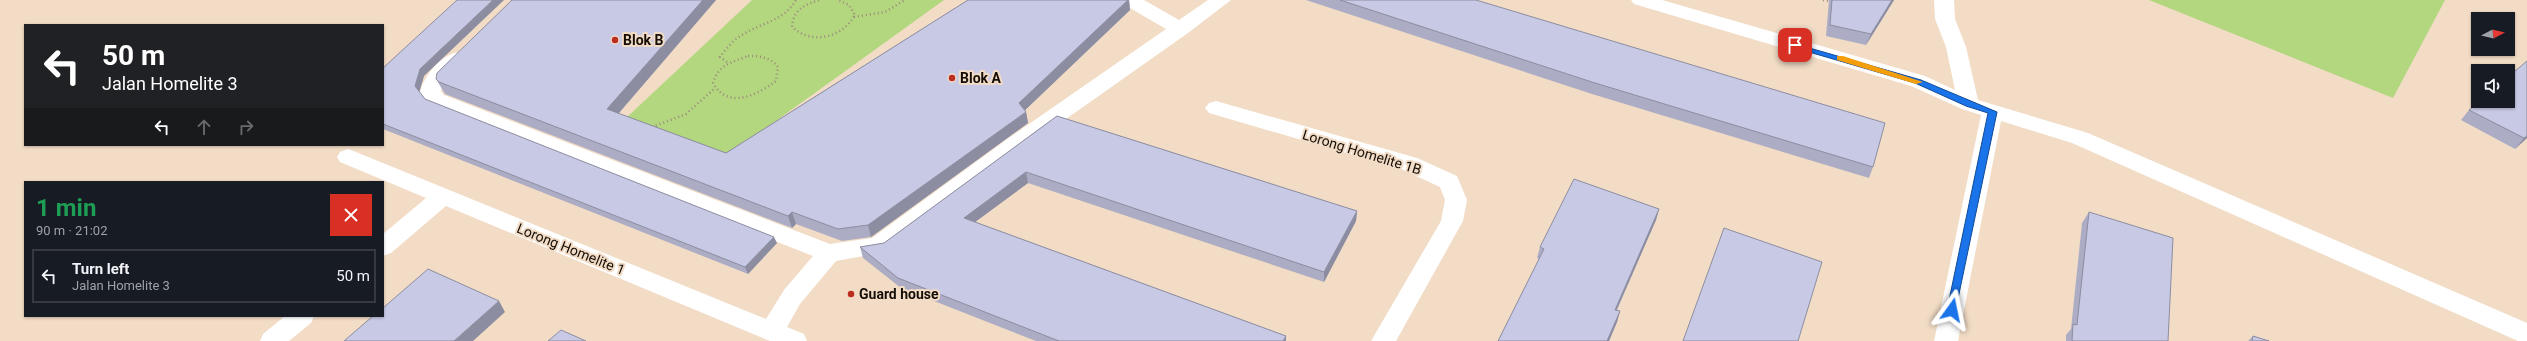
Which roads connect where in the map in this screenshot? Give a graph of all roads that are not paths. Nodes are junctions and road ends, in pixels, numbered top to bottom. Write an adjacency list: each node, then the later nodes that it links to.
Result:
1 (1130, 0): 5 (street)
2 (1221, 0): 5 (street)
3 (1641, 0): 7 (street)
4 (1944, 0): 7 (street)
5 (1182, 29): 13 (street)
6 (472, 44): 13 (street)
7 (1969, 104): 9 (street)
8 (1216, 108): 19 (street, Lorong Homelite 1B)
9 (1992, 112): 16 (street); 20 (street)
10 (348, 157): 11 (street, Lorong Homelite 1)
11 (442, 197): 12 (street); 15 (street, Lorong Homelite 1)
12 (384, 246)
13 (829, 253): 15 (street)
14 (301, 317): 17 (street)
15 (772, 331): 18 (street, Lorong Homelite 1)
16 (2527, 334)
17 (272, 341)
18 (795, 341)
19 (1383, 341)
20 (1946, 341)

